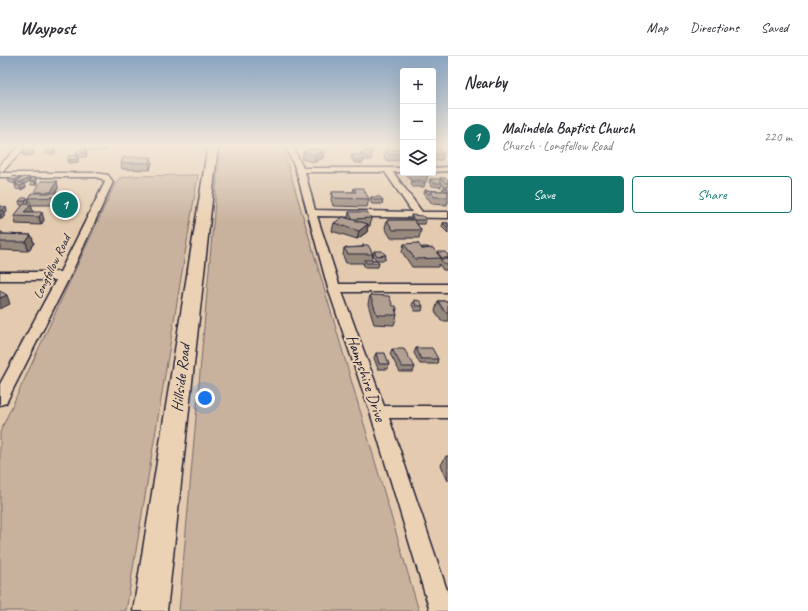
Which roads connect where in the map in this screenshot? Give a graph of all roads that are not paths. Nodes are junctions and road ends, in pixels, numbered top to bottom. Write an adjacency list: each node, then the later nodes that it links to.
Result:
1 (300, 170): 5 (street, Hampshire Drive)
2 (209, 171): 15 (main road, Hillside Road)
3 (388, 171): 6 (street)
4 (0, 175): 9 (street, Longfellow Road)
5 (310, 213): 6 (street); 10 (street, Hampshire Drive)
6 (419, 215): 7 (street)
7 (448, 215)
8 (0, 276): 9 (street)
9 (64, 276): 12 (street, Longfellow Road)
10 (334, 288): 11 (street); 13 (street, Hampshire Drive)
11 (448, 288)
12 (0, 398)
13 (378, 412): 14 (street); 16 (street, Hampshire Drive)
14 (448, 412)
15 (150, 611)
16 (442, 611)

